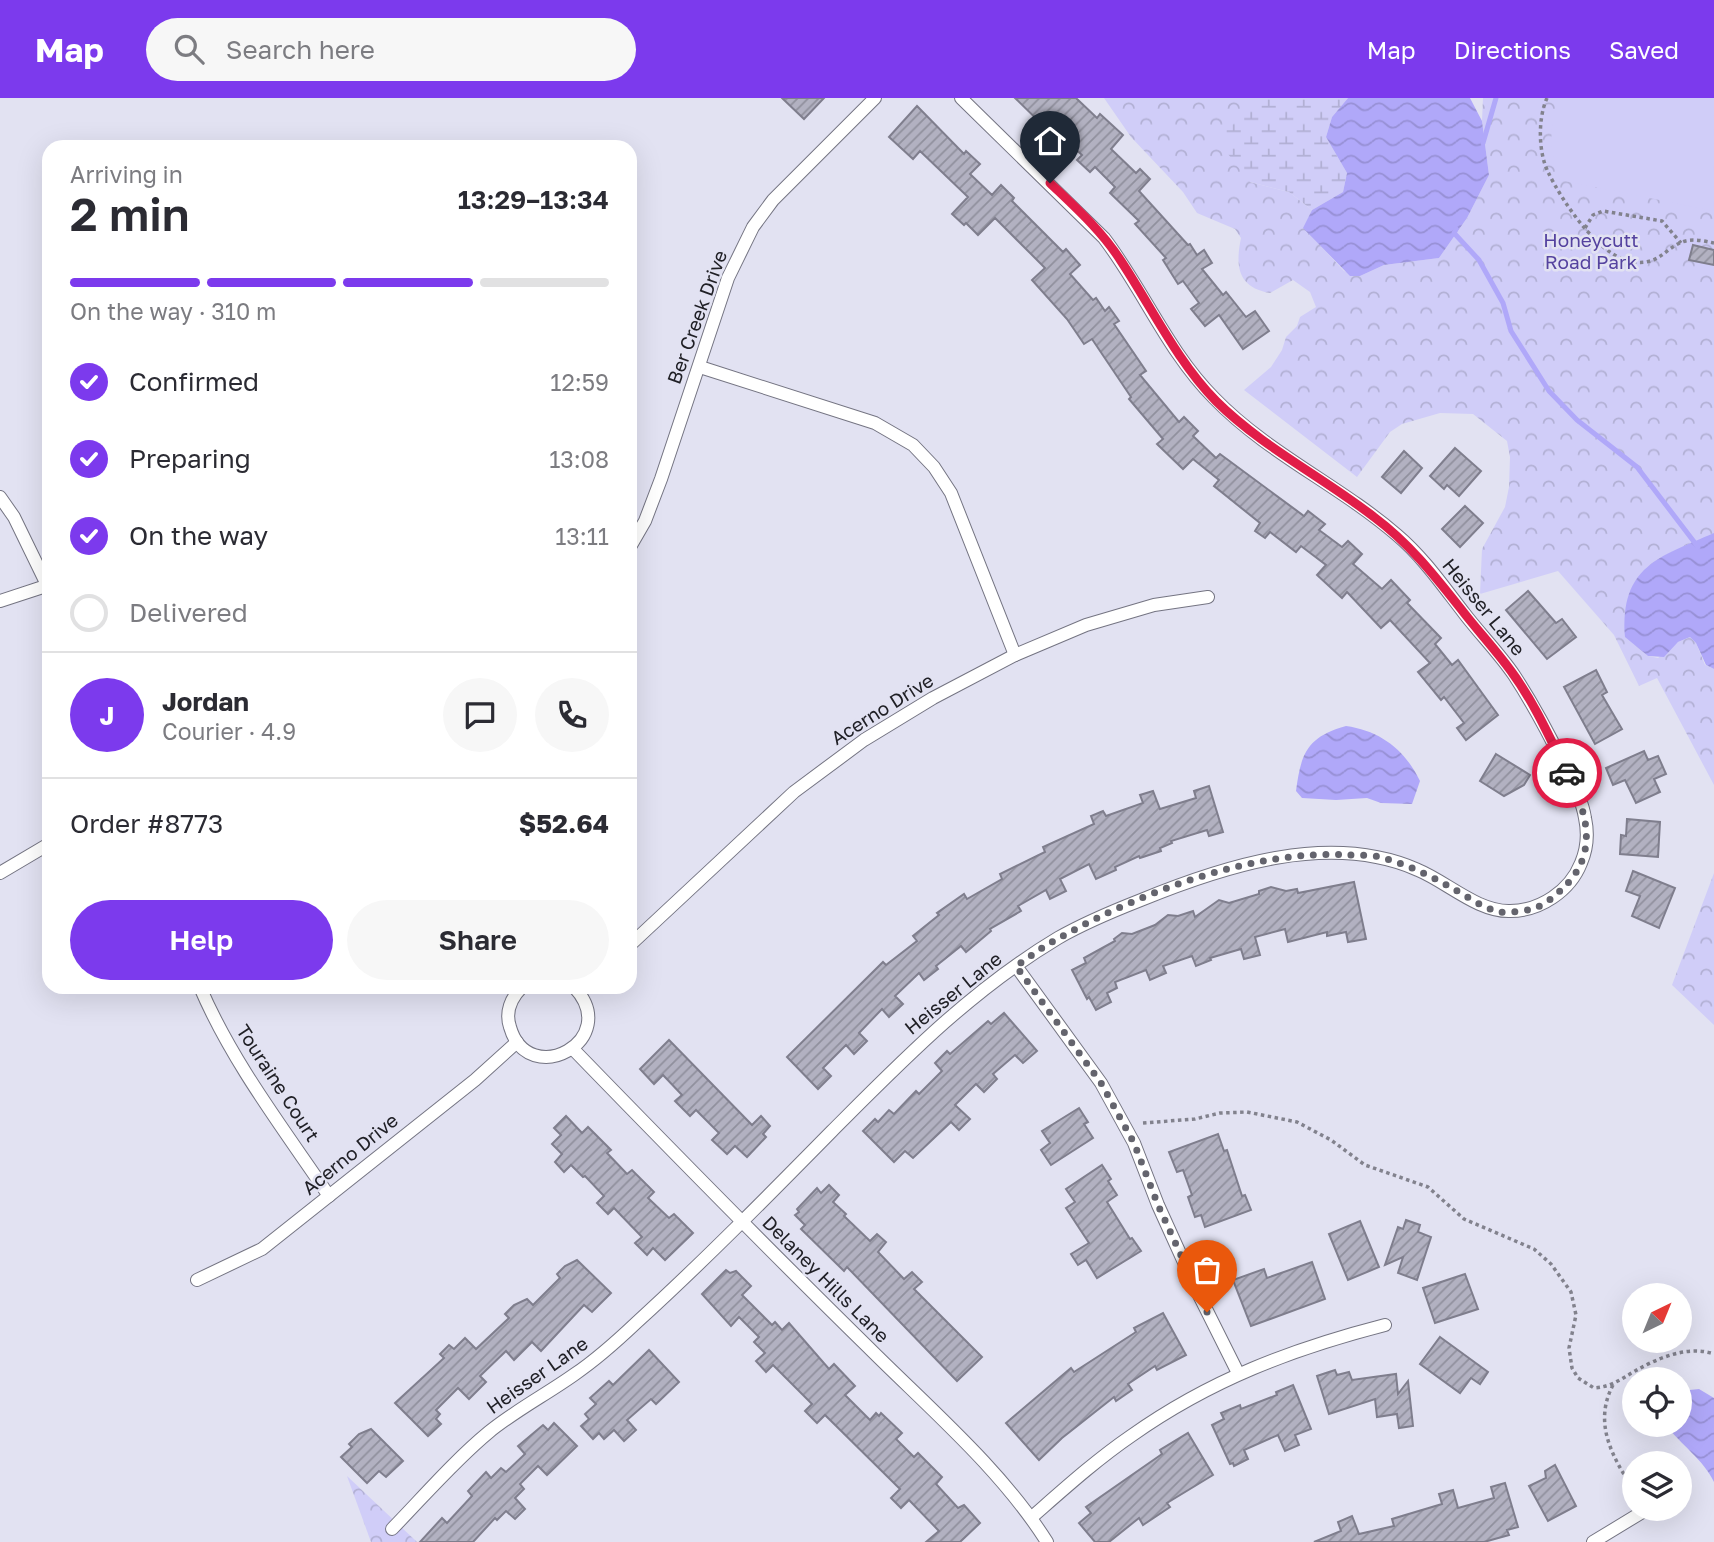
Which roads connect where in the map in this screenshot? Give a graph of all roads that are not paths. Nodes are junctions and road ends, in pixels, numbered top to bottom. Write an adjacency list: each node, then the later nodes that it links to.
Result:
1 (875, 98): 3 (street, Ber Creek Drive)
2 (961, 98): 14 (street, Heisser Lane)
3 (700, 367): 5 (street, Ber Creek Drive); 10 (street)
4 (0, 497): 6 (street)
5 (637, 535)
6 (42, 573)
7 (42, 589): 9 (street)
8 (1208, 597): 10 (street, Acerno Drive)
9 (0, 601)
10 (1016, 655): 13 (street, Acerno Drive)
11 (42, 848): 12 (street)
12 (0, 873)
13 (637, 938)
14 (1016, 966): 21 (street, Heisser Lane); 24 (street)
15 (203, 994): 20 (street, Touraine Court)
16 (515, 994): 18 (street)
17 (581, 994): 19 (street)
18 (517, 1042): 19 (street); 20 (street, Acerno Drive)
19 (573, 1049): 21 (street, Delaney Hills Lane)
20 (329, 1196): 22 (street, Acerno Drive)
21 (741, 1222): 25 (street, Delaney Hills Lane); 27 (street, Heisser Lane)
22 (197, 1280)
23 (1385, 1325): 24 (street)
24 (1237, 1373): 25 (street)
25 (1031, 1517): 28 (street, Delaney Hills Lane)
26 (1627, 1521): 29 (street)
27 (392, 1528)
28 (1047, 1542)
29 (1593, 1542)

